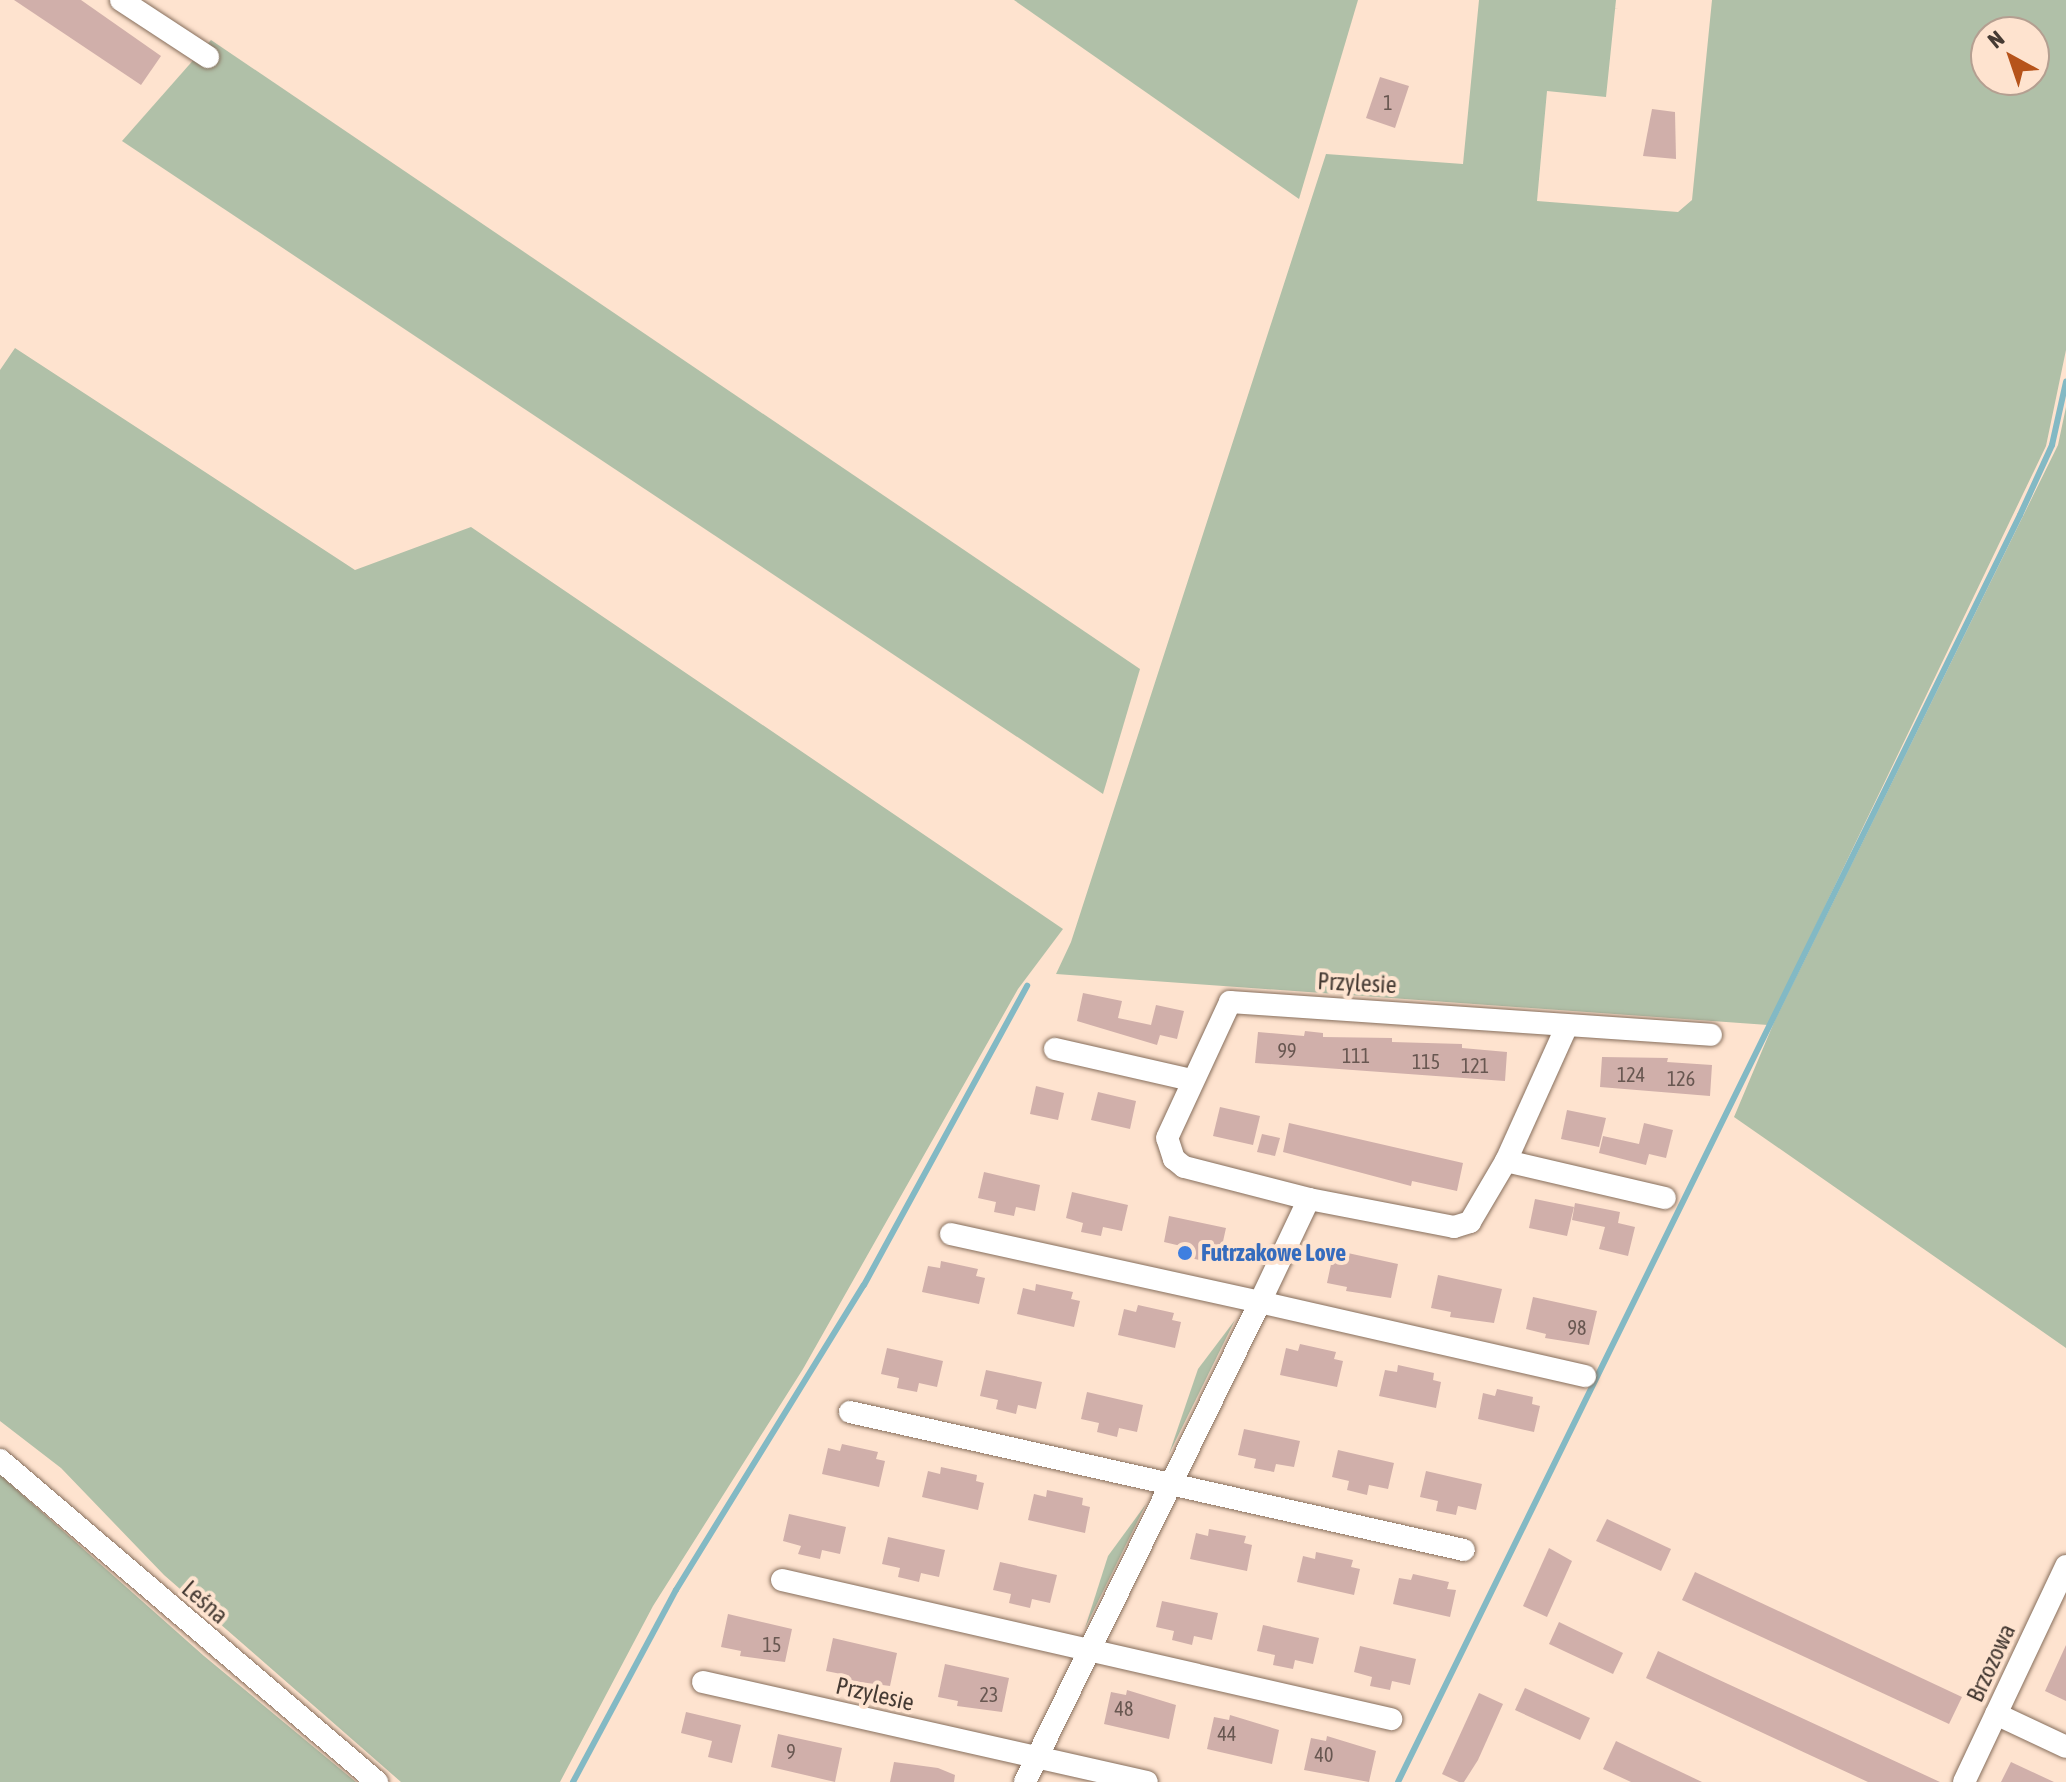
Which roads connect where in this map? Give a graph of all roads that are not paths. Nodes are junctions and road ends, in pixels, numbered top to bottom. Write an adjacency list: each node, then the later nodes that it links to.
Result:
1 (121, 0): 2 (street)
2 (208, 57)
3 (1567, 1026): 4 (street, Przylesie); 6 (street, Przylesie); 7 (street, Przylesie)
4 (1711, 1035)
5 (1055, 1049): 6 (street)
6 (1192, 1080): 9 (street, Przylesie)
7 (1506, 1161): 8 (street); 9 (street, Przylesie)
8 (1665, 1198)
9 (1309, 1199): 11 (street)
10 (951, 1234): 11 (street)
11 (1260, 1302): 12 (street); 15 (street)
12 (1585, 1376)
13 (850, 1412): 15 (street)
14 (0, 1460): 25 (street, Leśna)
15 (1171, 1483): 16 (street); 19 (street)
16 (1464, 1550)
17 (2066, 1566): 21 (street, Brzozowa)
18 (782, 1580): 19 (street)
19 (1087, 1651): 22 (street); 24 (street)
20 (703, 1682): 24 (street, Przylesie)
21 (1996, 1714): 23 (street); 28 (street, Brzozowa)
22 (1391, 1719)
23 (2066, 1747)
24 (1036, 1757): 26 (street); 27 (street, Przylesie)
25 (377, 1782)
26 (1025, 1782)
27 (1147, 1782)
28 (1964, 1782)

